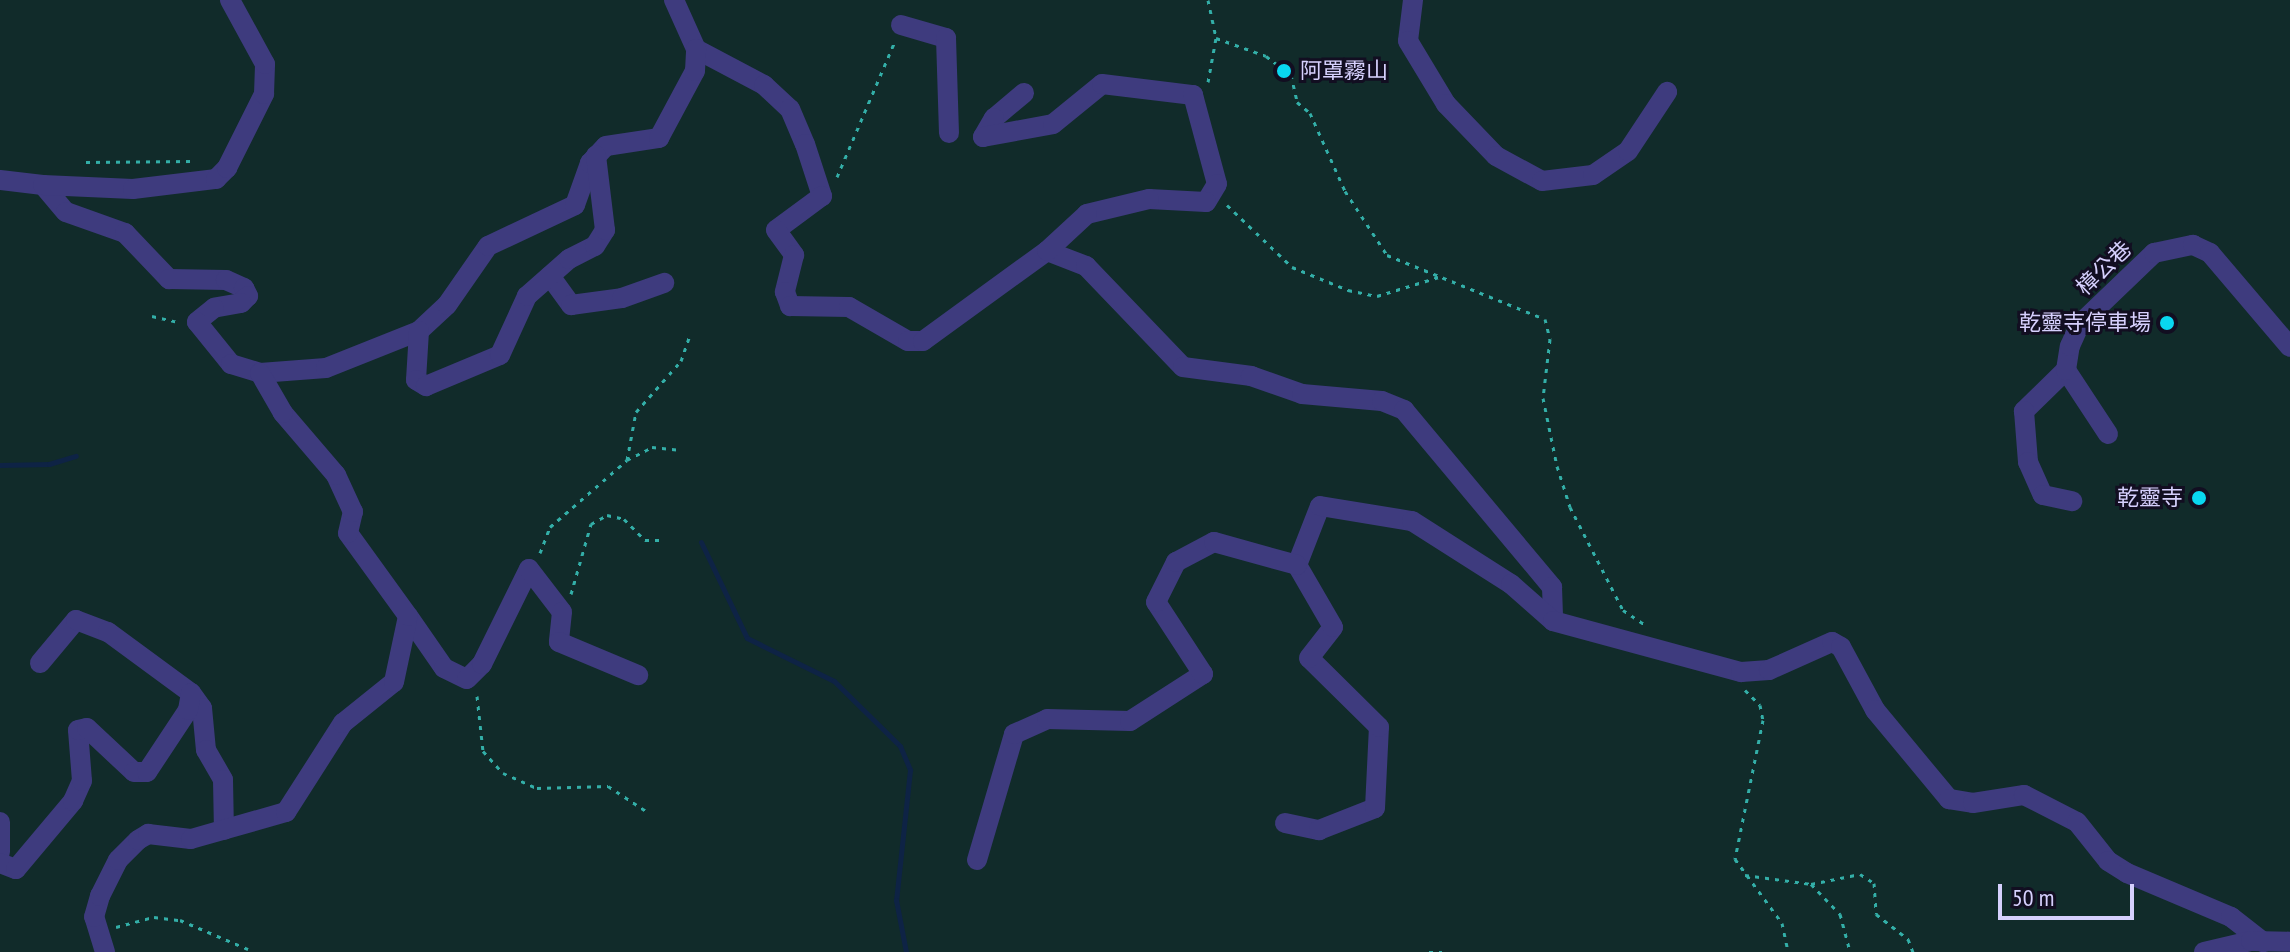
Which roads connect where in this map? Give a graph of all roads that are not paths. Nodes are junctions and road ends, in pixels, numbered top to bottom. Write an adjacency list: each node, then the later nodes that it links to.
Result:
1 (230, 0): 11 (street)
2 (674, 0): 5 (street)
3 (1413, 0): 6 (street)
4 (901, 25): 8 (street)
5 (696, 49): 9 (street); 12 (street)
6 (1667, 92)
7 (1024, 93): 12 (street)
8 (949, 133)
9 (596, 156): 13 (street); 15 (street)
10 (0, 180): 11 (street)
11 (43, 185): 18 (street)
12 (1047, 251): 23 (street)
13 (550, 276): 14 (street); 15 (street)
14 (664, 283)
15 (419, 331): 18 (street)
16 (2290, 347): 17 (street, 樟公巷)
17 (2066, 370): 19 (street); 20 (street)
18 (260, 373): 22 (street)
19 (2108, 434)
20 (2072, 501)
21 (1297, 565): 23 (street); 28 (street); 31 (street)
22 (408, 616): 25 (street); 29 (street)
23 (1553, 621): 34 (street)
24 (40, 663): 26 (street)
25 (638, 675)
26 (191, 693): 29 (street); 32 (street)
27 (0, 822): 30 (street)
28 (1285, 823)
29 (224, 830): 33 (street)
30 (0, 852)
31 (977, 860)
32 (0, 863)
33 (101, 942)
34 (2263, 942): 35 (street); 36 (street)
35 (2290, 942)
36 (2204, 952)

